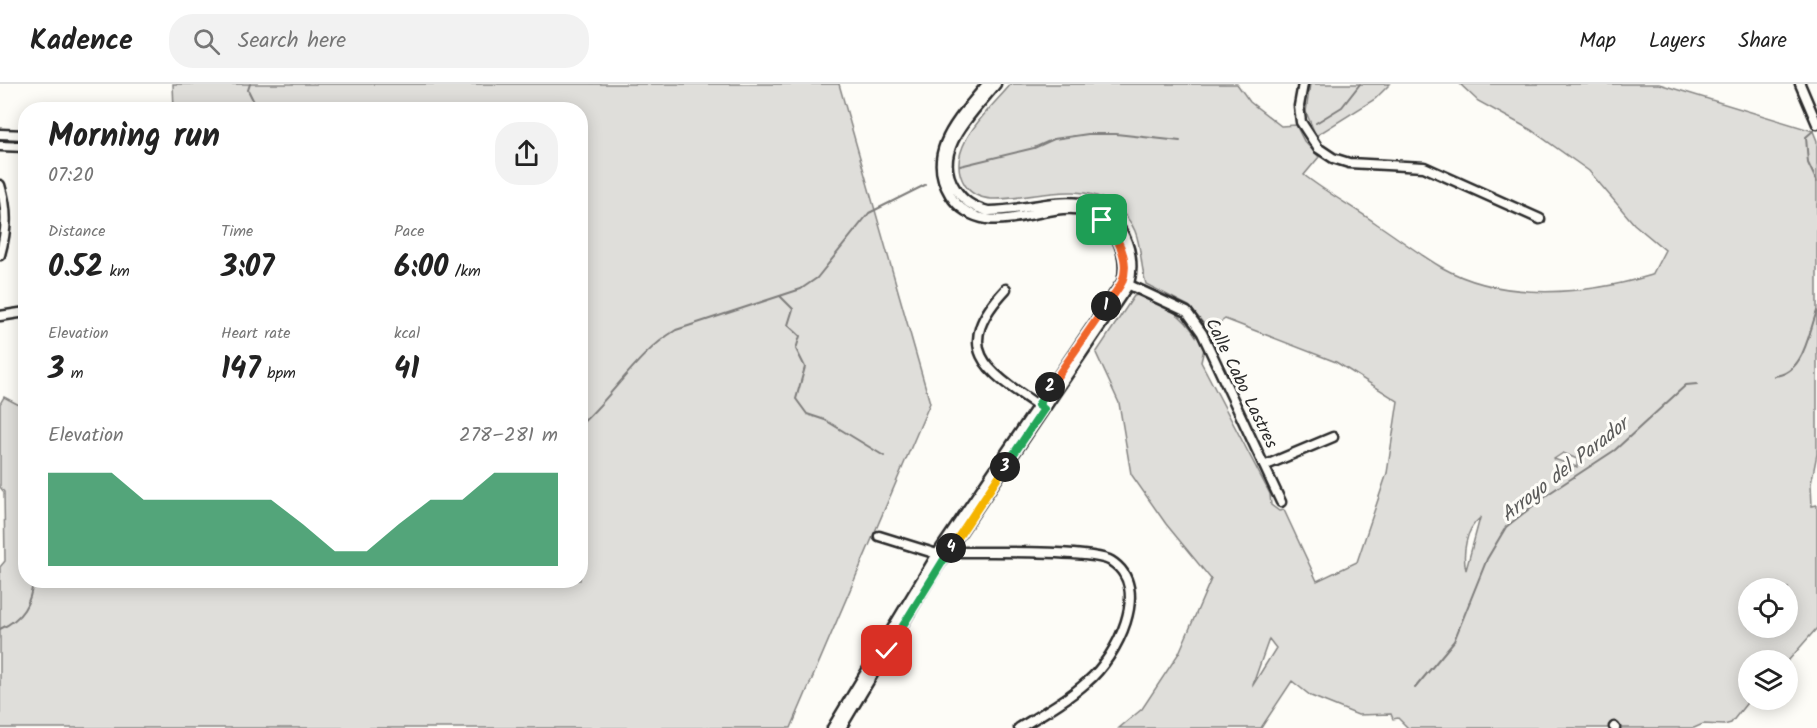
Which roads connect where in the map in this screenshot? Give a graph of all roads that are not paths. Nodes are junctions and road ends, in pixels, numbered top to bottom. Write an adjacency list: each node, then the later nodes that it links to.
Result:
1 (987, 84): 13 (street)
2 (996, 84): 13 (street)
3 (1303, 84): 11 (street)
4 (1800, 84): 5 (street)
5 (1817, 124)
6 (0, 134): 7 (street)
7 (18, 135)
8 (0, 146): 9 (street)
9 (18, 147)
10 (0, 185): 12 (street)
11 (1540, 219)
12 (0, 255)
13 (1126, 283): 17 (street); 19 (street, Calle Cabo Lastres)
14 (1006, 289): 17 (street)
15 (18, 313): 16 (street)
16 (0, 316)
17 (1041, 407): 22 (street); 23 (street)
18 (1333, 437): 19 (street)
19 (1264, 466): 20 (street, Calle Cabo Lastres)
20 (1281, 502)
21 (879, 536): 23 (street)
22 (951, 547): 25 (street); 26 (street)
23 (938, 554): 24 (street)
24 (832, 728)
25 (841, 728)
26 (1019, 728)

